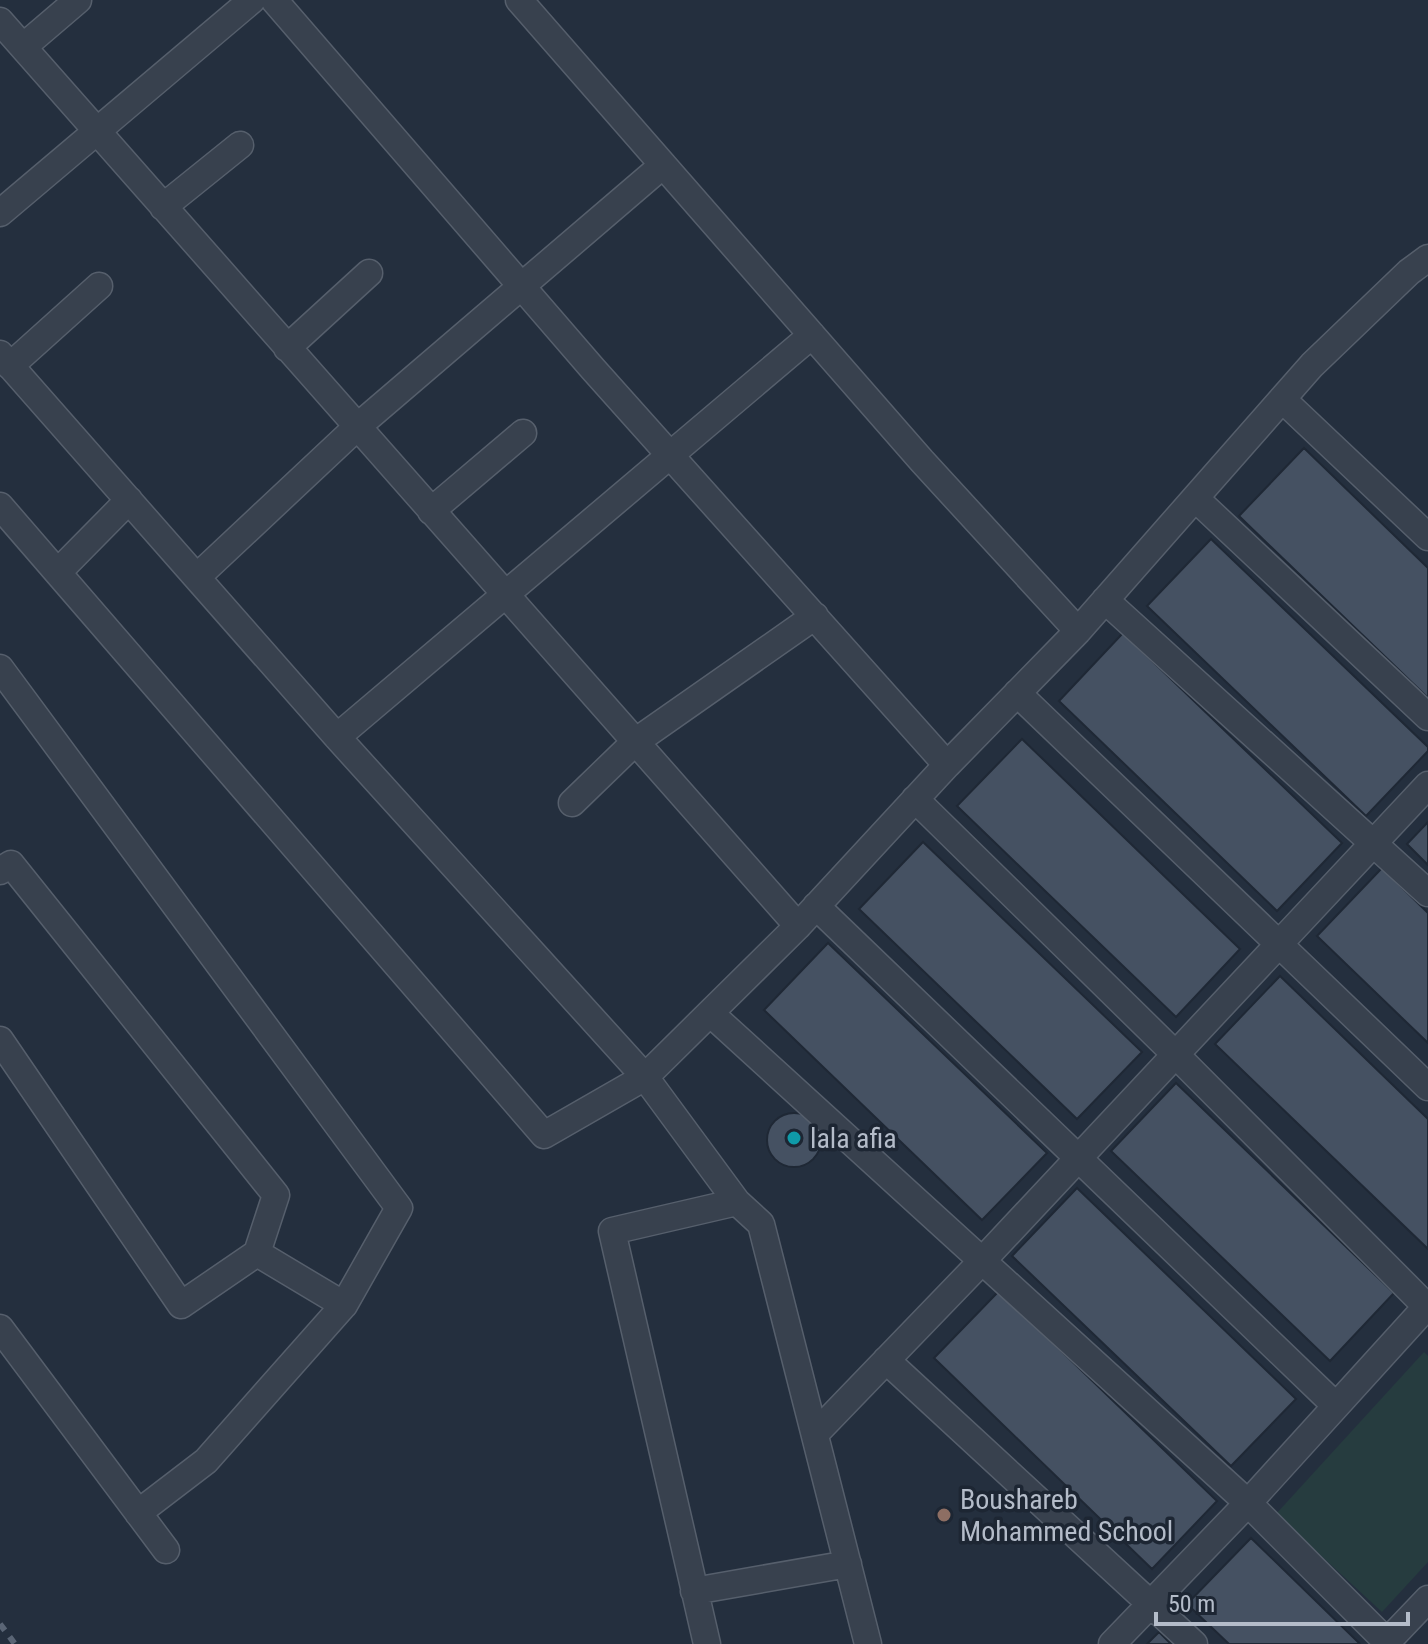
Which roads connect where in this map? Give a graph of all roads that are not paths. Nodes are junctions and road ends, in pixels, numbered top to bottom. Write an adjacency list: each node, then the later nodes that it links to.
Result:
1 (78, 0): 6 (street)
2 (252, 0): 7 (street)
3 (274, 0): 14 (street)
4 (519, 0): 9 (street)
5 (0, 21): 6 (street)
6 (23, 47): 7 (street)
7 (96, 131): 10 (street); 11 (street)
8 (240, 145): 10 (street)
9 (663, 165): 14 (street); 16 (street)
10 (163, 207): 17 (street)
11 (0, 213)
12 (1428, 258): 19 (street)
13 (369, 273): 17 (street)
14 (520, 285): 20 (street); 22 (street)
15 (99, 286): 18 (street)
16 (812, 335): 22 (street); 33 (street)
17 (287, 348): 20 (street)
18 (5, 360): 24 (street)
19 (1282, 399): 23 (street); 27 (street)
20 (357, 427): 26 (street); 29 (street)
21 (523, 433): 26 (street)
22 (671, 454): 30 (street); 32 (street)
23 (1195, 498): 31 (street); 36 (street)
24 (129, 500): 28 (street); 29 (street)
25 (0, 506): 28 (street)
26 (431, 511): 30 (street)
27 (1428, 537)
28 (58, 572): 52 (street)
29 (197, 577): 37 (street)
30 (505, 594): 37 (street); 38 (street)
31 (1105, 600): 33 (street); 43 (street)
32 (815, 616): 38 (street); 39 (street)
33 (1078, 631): 35 (street)
34 (0, 668): 58 (street)
35 (1017, 693): 39 (street); 48 (street)
36 (1428, 717)
37 (337, 737): 52 (street)
38 (635, 742): 42 (street); 47 (street)
39 (947, 765): 41 (street)
40 (1428, 785): 43 (street)
41 (915, 799): 46 (street); 51 (street)
42 (572, 803)
43 (1374, 842): 45 (street); 48 (street)
44 (0, 871): 56 (street)
45 (1428, 893)
46 (816, 906): 47 (street); 54 (street)
47 (798, 926): 49 (street)
48 (1279, 944): 51 (street); 53 (street)
49 (710, 1013): 52 (street); 57 (street)
50 (0, 1040): 56 (street)
51 (1175, 1054): 54 (street); 59 (street)
52 (645, 1077): 55 (street)
53 (1428, 1087)
54 (1078, 1158): 57 (street); 62 (street)
55 (737, 1202): 63 (street); 68 (street)
56 (257, 1253): 58 (street)
57 (982, 1261): 61 (street); 64 (street)
58 (344, 1305): 65 (street)
59 (1428, 1306): 62 (street)
60 (0, 1328): 65 (street)
61 (886, 1360): 63 (street); 70 (street)
62 (1335, 1405): 64 (street)
63 (816, 1433): 67 (street)
64 (1248, 1503): 70 (street); 71 (street)
65 (138, 1513): 66 (street)
66 (166, 1550)
67 (848, 1564): 68 (street); 73 (street)
68 (694, 1591): 72 (street)
69 (1428, 1599): 71 (street)
70 (1151, 1604): 74 (street); 75 (street)
71 (1387, 1643)
72 (707, 1644)
73 (868, 1644)
74 (1112, 1644)
75 (1194, 1644)

